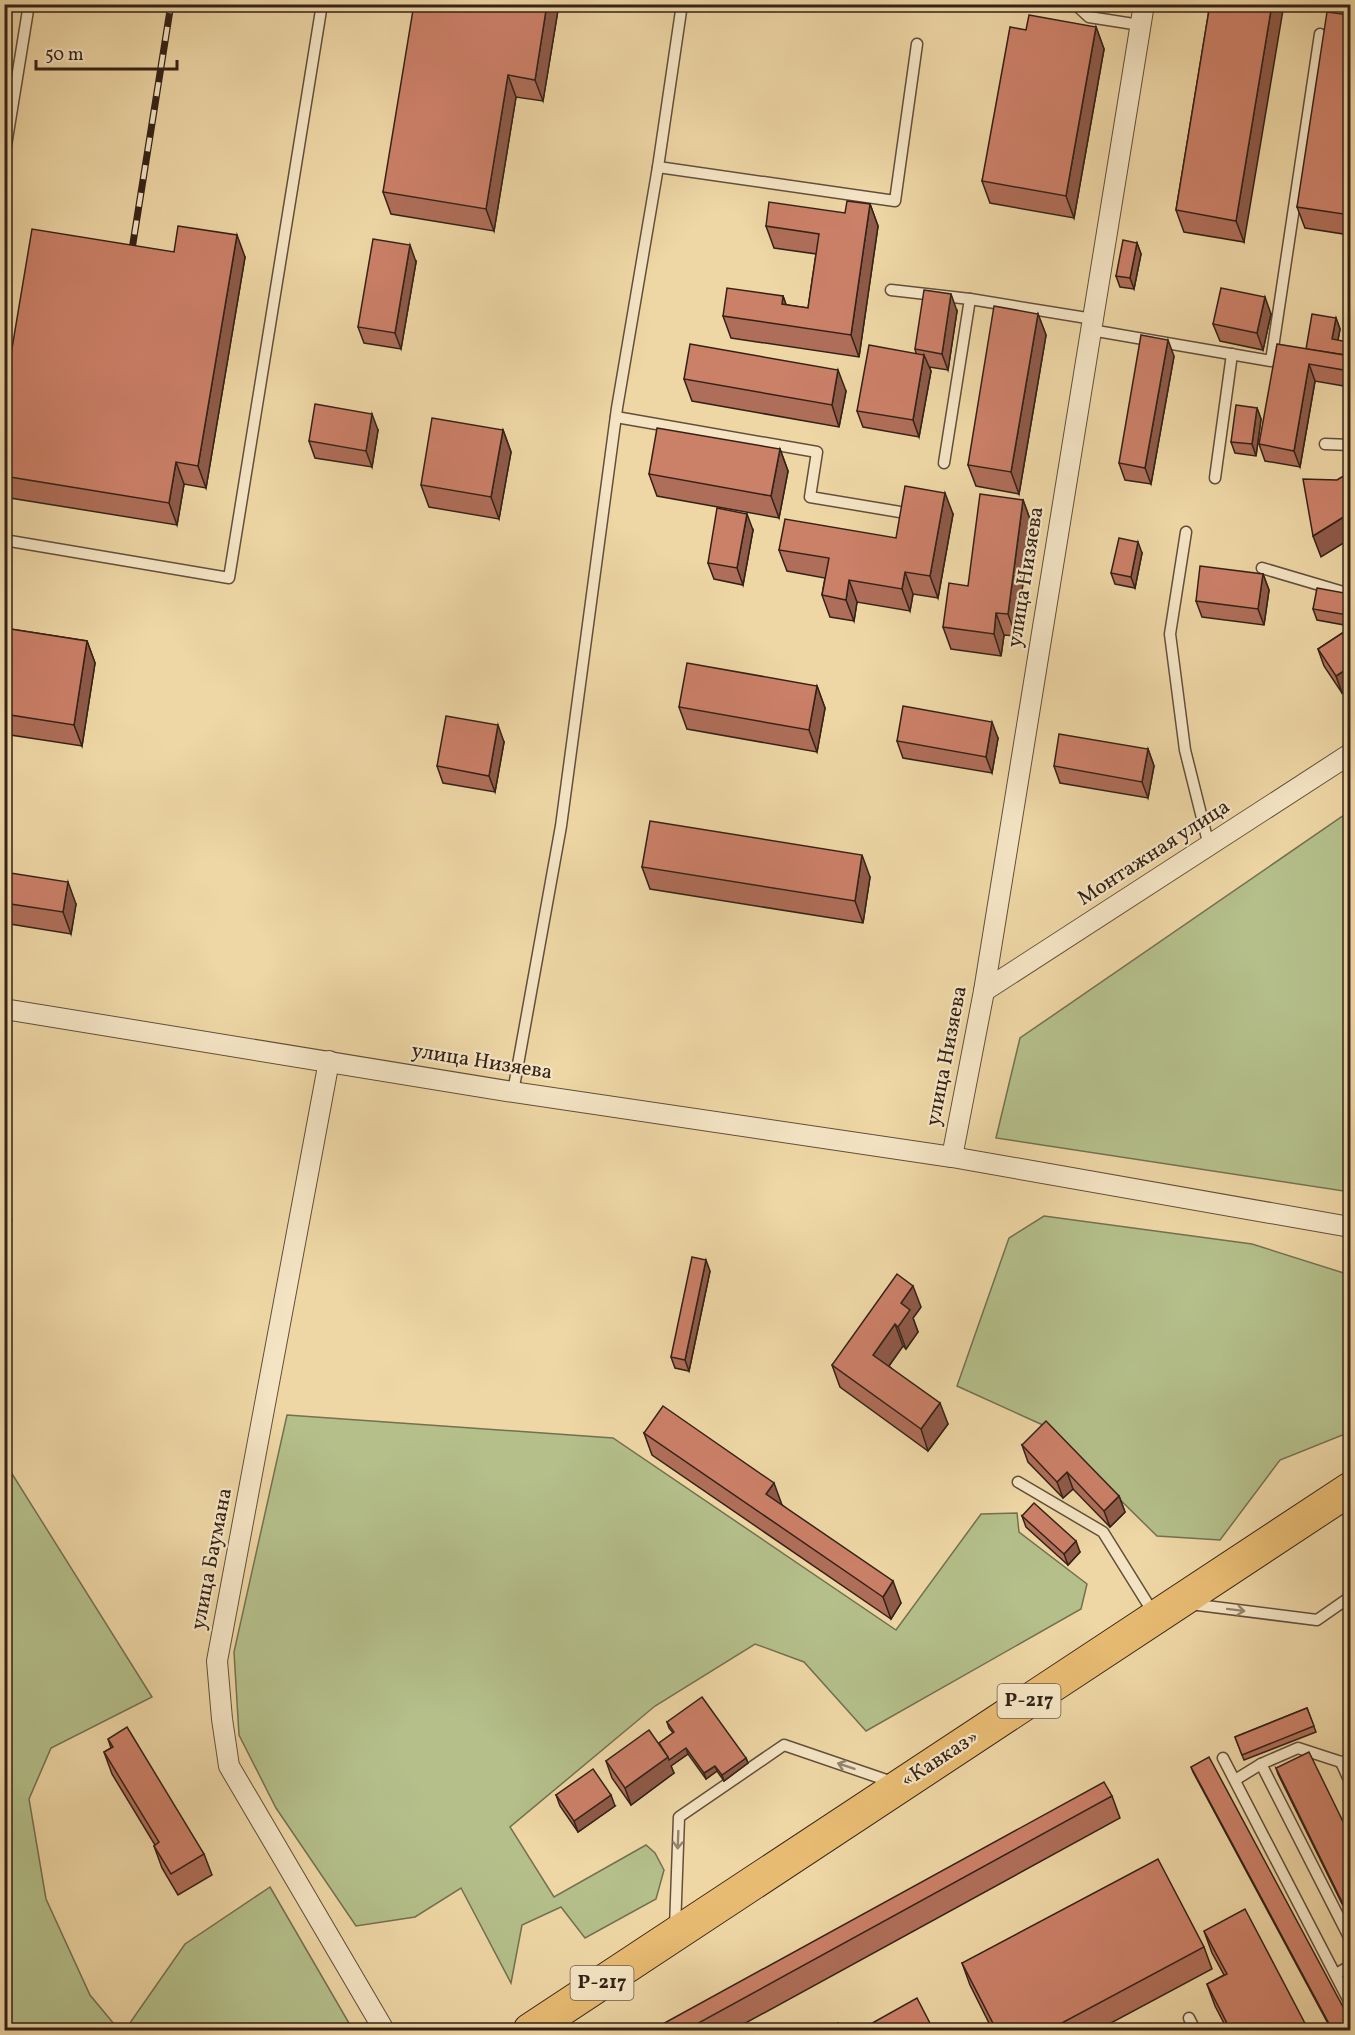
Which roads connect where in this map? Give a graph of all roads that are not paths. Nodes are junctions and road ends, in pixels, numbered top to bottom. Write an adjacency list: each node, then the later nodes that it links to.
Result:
1 (28, 4): 9 (lane)
2 (322, 4): 22 (lane)
3 (682, 4): 10 (lane)
4 (1075, 4): 6 (lane)
5 (1144, 4): 6 (street, улица Низяева)
6 (1140, 26): 13 (street, улица Низяева)
7 (1320, 34): 14 (lane)
8 (917, 44): 10 (lane)
9 (4, 158)
10 (658, 167): 15 (lane)
11 (891, 290): 12 (lane)
12 (970, 299): 13 (lane); 18 (lane)
13 (1092, 325): 14 (lane); 27 (street, улица Низяева)
14 (1232, 354): 19 (lane)
15 (616, 417): 20 (lane); 30 (lane)
16 (1325, 444): 17 (lane)
17 (1350, 445)
18 (944, 463)
19 (1215, 478)
20 (900, 512)
21 (1186, 532): 26 (lane)
22 (4, 540)
23 (1262, 568): 24 (lane)
24 (1350, 594)
25 (1350, 754): 26 (street, Монтажная улица)
26 (1209, 846): 27 (street, Монтажная улица)
27 (984, 991): 31 (street, улица Низяева)
28 (4, 1009): 29 (street, улица Низяева)
29 (329, 1061): 30 (street, улица Низяева); 49 (street, улица Баумана)
30 (513, 1092): 31 (street, улица Низяева)
31 (952, 1157): 32 (street, улица Низяева)
32 (1350, 1227)
33 (1018, 1482): 36 (lane)
34 (1350, 1489): 36 (highway, «Кавказ» / Р-217)
35 (1350, 1597): 36 (lane, one-way to 35)
36 (1167, 1610): 42 (highway, «Кавказ» / Р-217)
37 (1223, 1758): 40 (lane)
38 (1346, 1761): 39 (lane); 41 (lane)
39 (1261, 1764): 40 (lane); 44 (lane)
40 (1234, 1780): 46 (lane)
41 (1350, 1782)
42 (901, 1785): 43 (highway, «Кавказ» / Р-217); 43 (lane, one-way to 43)
43 (674, 1935): 50 (highway, «Кавказ» / Р-217)
44 (1350, 1939)
45 (1350, 1966): 46 (lane)
46 (1336, 1974): 47 (lane)
47 (1350, 2002)
48 (1189, 2018): 51 (lane)
49 (384, 2031)
50 (530, 2031)
51 (1196, 2031)

